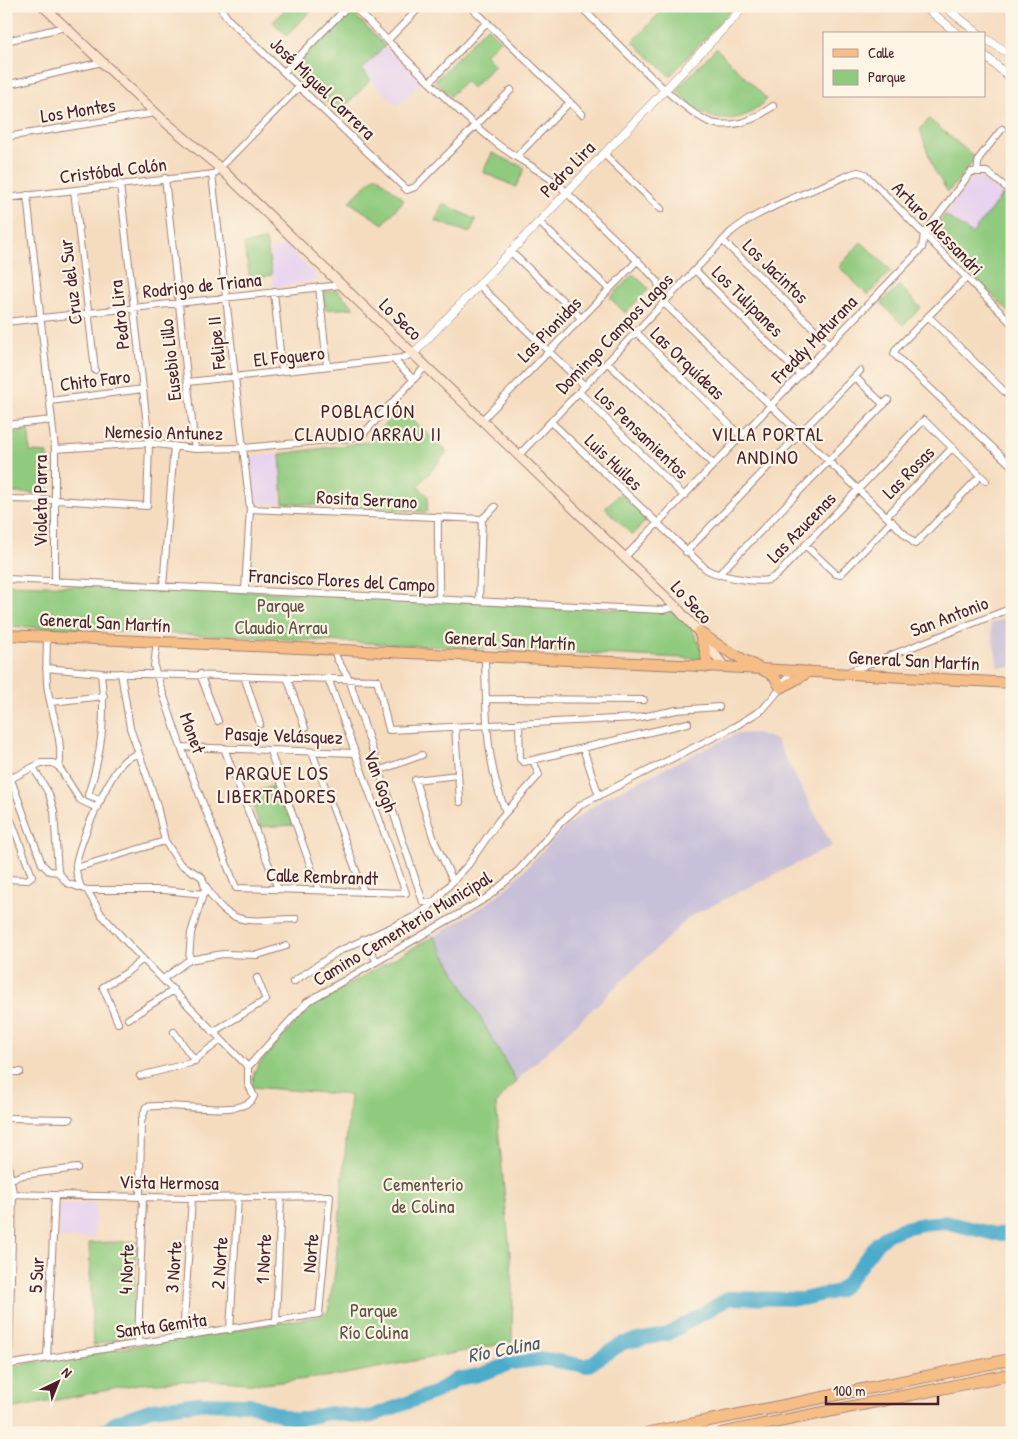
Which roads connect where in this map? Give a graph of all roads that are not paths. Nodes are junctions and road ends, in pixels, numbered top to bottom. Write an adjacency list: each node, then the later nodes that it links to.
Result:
1 (43, 6): 12 (main road, Lo Seco)
2 (219, 6): 21 (street, José Miguel Carrera)
3 (348, 6): 21 (street)
4 (353, 6): 16 (street)
5 (470, 6): 11 (street)
6 (580, 6): 27 (street)
7 (745, 6): 27 (street, Pedro Lira)
8 (924, 6): 13 (street)
9 (944, 6): 14 (street)
10 (418, 9): 16 (street)
11 (487, 22): 24 (street); 29 (street)
12 (65, 27): 17 (street); 20 (main road, Lo Seco)
13 (956, 32)
14 (976, 32)
15 (986, 39): 18 (street)
16 (388, 40): 24 (street)
17 (6, 41)
18 (1012, 55)
19 (986, 56): 22 (street)
20 (102, 62): 25 (street); 31 (main road, Lo Seco)
21 (285, 71): 26 (street, José Miguel Carrera)
22 (1008, 71): 23 (street)
23 (1012, 79)
24 (431, 81): 33 (street)
25 (6, 85)
26 (300, 86): 33 (street, José Miguel Carrera); 38 (street)
27 (666, 89): 30 (street); 36 (street, Pedro Lira)
28 (511, 90): 33 (street)
29 (570, 102): 32 (street); 37 (street)
30 (773, 106)
31 (155, 113): 35 (street, Los Montes); 38 (main road, Lo Seco)
32 (582, 114)
33 (476, 126): 37 (street)
34 (1002, 129): 39 (street, Freddy Maturana)
35 (6, 137)
36 (604, 154): 45 (street, Pedro Lira); 49 (street)
37 (517, 156): 45 (street)
38 (220, 168): 40 (street); 57 (main road, Lo Seco)
39 (977, 170): 46 (street); 51 (street, Freddy Maturana)
40 (212, 174): 42 (street, Cristóbal Colón); 62 (street, Felipe II)
41 (865, 174): 51 (street, Arturo Alessandri); 52 (street, Domingo Campos Lagos)
42 (165, 178): 43 (street, Cristóbal Colón); 64 (street, Eusebio Lillo)
43 (120, 184): 44 (street, Cristóbal Colón); 65 (street, Pedro Lira)
44 (74, 190): 47 (street, Cristóbal Colón); 66 (street, Cruz del Sur)
45 (567, 192): 50 (street, Pedro Lira); 54 (street)
46 (1012, 192)
47 (27, 195): 48 (street, Cristóbal Colón); 68 (street, Violeta Parra)
48 (6, 198)
49 (661, 209)
50 (539, 222): 53 (street, Pedro Lira); 60 (street)
51 (924, 234): 56 (street, Arturo Alessandri); 73 (street, Freddy Maturana)
52 (723, 241): 55 (street, Domingo Campos Lagos); 73 (street, Los Jacintos)
53 (510, 252): 58 (street, Pedro Lira); 69 (street)
54 (638, 260): 60 (street, Las Pionidas); 63 (street)
55 (695, 270): 63 (street, Domingo Campos Lagos); 83 (street, Los Tulipanes)
56 (966, 278): 67 (street); 71 (street, Arturo Alessandri)
57 (341, 284): 59 (street, Rodrigo de Triana); 75 (main road, Lo Seco)
58 (479, 285): 74 (street, Los Pensamientos); 75 (street, Pedro Lira)
59 (319, 287): 61 (street, Rodrigo de Triana); 78 (street)
60 (610, 289): 69 (street, Las Pionidas)
61 (274, 292): 62 (street, Rodrigo de Triana); 81 (street)
62 (226, 297): 64 (street, Rodrigo de Triana); 84 (street, Felipe II)
63 (664, 302): 72 (street, Domingo Campos Lagos); 93 (street)
64 (179, 303): 65 (street, Rodrigo de Triana); 87 (street, Eusebio Lillo)
65 (134, 308): 66 (street, Rodrigo de Triana); 89 (street, Pedro Lira)
66 (88, 313): 68 (street, Rodrigo de Triana); 80 (street, Cruz del Sur)
67 (928, 316): 91 (street); 108 (street)
68 (41, 318): 70 (street, Rodrigo de Triana); 92 (street, Violeta Parra)
69 (581, 318): 74 (street, Las Pionidas)
70 (6, 322)
71 (1012, 324)
72 (636, 332): 77 (street, Domingo Campos Lagos); 99 (street, Las Orquídeas)
73 (830, 344): 83 (street, Freddy Maturana)
74 (548, 351): 88 (street, Los Pensamientos); 95 (street, Las Pionidas)
75 (413, 354): 76 (street, El Foguero); 79 (main road, Lo Seco)
76 (393, 359): 78 (street, El Foguero); 86 (street)
77 (608, 362): 88 (street, Domingo Campos Lagos); 109 (street)
78 (327, 366): 81 (street, El Foguero)
79 (426, 366): 86 (street, Nemesio Antunez); 95 (main road, Lo Seco)
80 (95, 370)
81 (282, 371): 84 (street, El Foguero)
82 (860, 372): 85 (street)
83 (800, 375): 93 (street, Freddy Maturana)
84 (235, 377): 87 (street, El Foguero); 102 (street, Felipe II)
85 (855, 377): 98 (street); 107 (street)
86 (413, 379): 102 (street, Nemesio Antunez)
87 (188, 382): 105 (street, Eusebio Lillo)
88 (585, 386): 90 (street, Domingo Campos Lagos)
89 (143, 389): 92 (street, Chito Faro); 100 (street, Pedro Lira)
90 (578, 392): 96 (street, Domingo Campos Lagos); 113 (street, Los Pensamientos)
91 (1012, 399)
92 (50, 401): 94 (street, Violeta Parra)
93 (771, 405): 98 (street); 99 (street, Freddy Maturana)
94 (52, 420): 97 (street); 104 (street, Violeta Parra)
95 (482, 420): 106 (main road, Lo Seco)
96 (551, 422): 106 (street, Domingo Campos Lagos); 121 (street, Luis Huiles)
97 (6, 425)
98 (800, 434): 107 (street); 123 (street)
99 (741, 436): 109 (street, Freddy Maturana)
100 (149, 443): 101 (street, Nemesio Antunez); 104 (street, Nemesio Antunez); 115 (street, Pedro Lira)
101 (174, 446): 105 (street, Nemesio Antunez); 128 (street)
102 (243, 448): 105 (street, Nemesio Antunez); 117 (street, Felipe II)
103 (952, 448): 110 (street); 112 (street, Las Azucenas); 119 (street, Las Rosas)
104 (55, 449): 115 (street, Violeta Parra)
105 (195, 449)
106 (519, 455): 124 (main road, Lo Seco)
107 (829, 461): 112 (street); 125 (street)
108 (1011, 464)
109 (714, 465): 113 (street, Freddy Maturana)
110 (980, 476): 111 (street); 119 (street)
111 (986, 481)
112 (858, 489): 119 (street); 122 (street, Las Azucenas)
113 (684, 496): 121 (street, Freddy Maturana)
114 (6, 499): 115 (street)
115 (57, 500): 127 (street, Violeta Parra)
116 (495, 508): 120 (street)
117 (250, 509): 118 (street, Rosita Serrano); 129 (street, Felipe II)
118 (438, 518): 120 (street, Rosita Serrano); 130 (street)
119 (889, 518): 122 (street, Las Rosas)
120 (482, 519): 131 (street)
121 (657, 524): 123 (street, Las Azucenas); 124 (street, Freddy Maturana)
122 (806, 545): 125 (street, Las Azucenas)
123 (686, 552): 125 (street, Las Azucenas)
124 (625, 557): 132 (main road, Lo Seco)
125 (718, 575)
126 (6, 580): 127 (street, Francisco Flores del Campo)
127 (54, 582): 128 (street, Francisco Flores del Campo)
128 (163, 587): 129 (street, Francisco Flores del Campo)
129 (245, 590): 130 (street, Francisco Flores del Campo)
130 (439, 599): 131 (street, Francisco Flores del Campo)
131 (479, 601): 132 (street, Francisco Flores del Campo)
132 (676, 607): 134 (main road, Lo Seco)
133 (1012, 608): 150 (street, San Antonio)
134 (699, 632): 140 (main road); 141 (main road, Lo Seco); 143 (main road)
135 (6, 635): 136 (main road, General San Martín)
136 (47, 636): 137 (main road, General San Martín); 142 (street)
137 (157, 641): 138 (main road, General San Martín); 148 (street, Monet)
138 (334, 649): 139 (main road, General San Martín); 154 (street)
139 (485, 656): 140 (main road, General San Martín); 158 (street)
140 (708, 666): 141 (main road, General San Martín)
141 (724, 667): 143 (main road, General San Martín)
142 (46, 668): 146 (street); 160 (street)
143 (765, 669): 144 (main road, General San Martín); 156 (main road)
144 (790, 672): 145 (main road, General San Martín); 156 (street, Camino Cementerio Municipal)
145 (808, 672): 150 (main road, General San Martín); 156 (main road)
146 (101, 673): 147 (street); 157 (street)
147 (121, 673): 148 (street); 175 (street)
148 (156, 673): 149 (street); 169 (street, Monet)
149 (200, 674): 151 (street); 162 (street)
150 (842, 674): 155 (main road, General San Martín)
151 (244, 676): 152 (street); 165 (street)
152 (287, 677): 153 (street); 168 (street)
153 (328, 678): 154 (street); 174 (street, Van Gogh)
154 (349, 679): 167 (street); 181 (street)
155 (1012, 683)
156 (781, 688): 184 (street, Camino Cementerio Municipal)
157 (104, 696): 160 (street); 185 (street)
158 (486, 698): 159 (street); 166 (street)
159 (644, 700)
160 (51, 702): 180 (street)
161 (719, 707): 164 (street)
162 (218, 721)
163 (688, 722): 171 (street)
164 (519, 723): 166 (street); 177 (street)
165 (260, 724)
166 (487, 725): 167 (street); 189 (street)
167 (455, 727): 182 (street)
168 (305, 728)
169 (181, 746): 170 (street, Pasaje Velásquez); 196 (street, Monet)
170 (224, 748): 172 (street, Pasaje Velásquez); 198 (street)
171 (583, 748): 177 (street); 184 (street)
172 (270, 751): 173 (street, Pasaje Velásquez); 199 (street)
173 (312, 752): 174 (street, Pasaje Velásquez); 200 (street)
174 (355, 753): 202 (street, Van Gogh)
175 (138, 754): 185 (street); 190 (street)
176 (422, 755): 181 (street)
177 (533, 760): 189 (street)
178 (6, 766): 183 (street)
179 (33, 767): 180 (street); 183 (street); 192 (street)
180 (60, 767): 188 (street)
181 (378, 771): 203 (street)
182 (458, 775): 186 (street); 194 (street)
183 (12, 778): 192 (street)
184 (599, 796): 209 (street, Camino Cementerio Municipal)
185 (101, 800): 188 (street)
186 (460, 802)
187 (6, 807): 193 (street)
188 (97, 808): 191 (street)
189 (506, 812): 194 (street)
190 (165, 841): 191 (street); 195 (street)
191 (76, 868): 197 (street)
192 (58, 872): 197 (street)
193 (6, 879)
194 (453, 881): 203 (street)
195 (205, 885): 201 (street); 204 (street)
196 (236, 888): 198 (street, Calle Rembrandt)
197 (84, 889): 201 (street); 207 (street)
198 (278, 889): 199 (street, Calle Rembrandt)
199 (320, 890): 200 (street, Calle Rembrandt)
200 (364, 892): 202 (street, Calle Rembrandt)
201 (204, 894): 208 (street)
202 (406, 894)
203 (433, 903): 205 (street)
204 (296, 919)
205 (363, 939): 209 (street); 212 (street)
206 (286, 946): 208 (street)
207 (143, 959): 211 (street); 215 (street)
208 (189, 960): 211 (street)
209 (376, 960): 221 (street, Camino Cementerio Municipal)
210 (257, 978): 217 (street)
211 (163, 979): 213 (street)
212 (293, 982)
213 (174, 990): 214 (street); 217 (street)
214 (128, 1019)
215 (118, 1023)
216 (174, 1032): 219 (street)
217 (213, 1032): 218 (street)
218 (221, 1040): 219 (street); 221 (street)
219 (195, 1061): 224 (street)
220 (6, 1062): 222 (street)
221 (248, 1067): 233 (street)
222 (8, 1072): 223 (street)
223 (20, 1072)
224 (140, 1076)
225 (6, 1118): 226 (street)
226 (70, 1119)
227 (6, 1154): 229 (street)
228 (77, 1168): 229 (street)
229 (11, 1179): 230 (street)
230 (10, 1193): 231 (street, Vista Hermosa); 244 (street)
231 (55, 1195): 233 (street, Vista Hermosa); 242 (street, 5 Sur)
232 (330, 1196): 234 (street, Vista Hermosa); 237 (street, Norte)
233 (142, 1197): 235 (street, Vista Hermosa); 241 (street, 4 Norte)
234 (281, 1197): 236 (street, Vista Hermosa); 238 (street, 1 Norte)
235 (192, 1198): 236 (street, Vista Hermosa); 240 (street, 3 Norte)
236 (238, 1198): 239 (street, 2 Norte)
237 (319, 1314): 238 (street, Santa Gemita)
238 (276, 1322): 239 (street, Santa Gemita)
239 (230, 1330): 240 (street, Santa Gemita)
240 (183, 1337): 241 (street, Santa Gemita)
241 (138, 1343): 242 (street, Santa Gemita)
242 (47, 1358): 244 (street, Santa Gemita)
243 (1012, 1359): 246 (highway)
244 (8, 1365)
245 (1012, 1374): 247 (highway)
246 (648, 1433)
247 (722, 1433)

